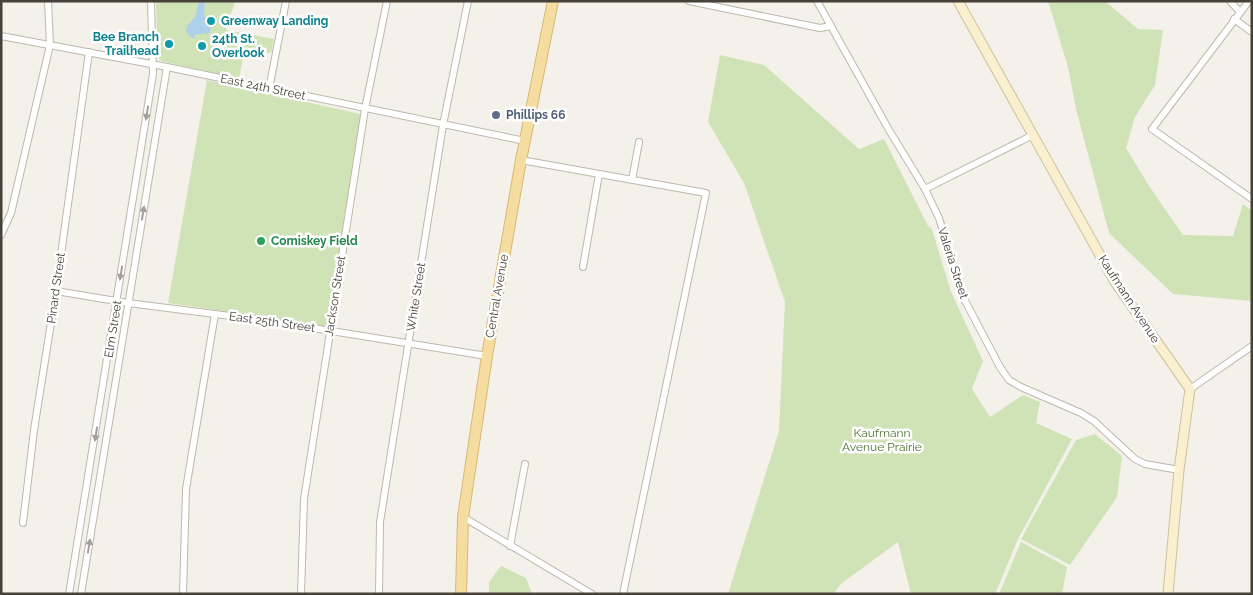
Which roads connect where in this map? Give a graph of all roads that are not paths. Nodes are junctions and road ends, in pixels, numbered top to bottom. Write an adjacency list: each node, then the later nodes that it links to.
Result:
1 (48, 1): 17 (street)
2 (151, 1): 19 (street, Elm Street)
3 (286, 1): 21 (street)
4 (387, 1): 22 (street, Jackson Street)
5 (468, 1): 23 (street, White Street)
6 (553, 1): 25 (main road, Central Avenue)
7 (689, 1): 14 (street)
8 (817, 1): 14 (street, Valeria Street)
9 (958, 1): 24 (main road, Kaufmann Avenue)
10 (1230, 1): 12 (street)
11 (1248, 1): 12 (street)
12 (1240, 12): 13 (street)
13 (1234, 19): 15 (street); 31 (street)
14 (831, 26): 30 (street, Valeria Street)
15 (1252, 32)
16 (1, 36): 17 (street, East 24th Street)
17 (50, 45): 18 (street, East 24th Street); 32 (street)
18 (89, 52): 19 (street, East 24th Street); 34 (street, Pinard Street)
19 (153, 65): 20 (street, East 24th Street); 35 (street, Elm Street, one-way to 35)
20 (167, 67): 21 (street, East 24th Street); 36 (street, Elm Street, one-way to 20)
21 (269, 89): 22 (street, East 24th Street)
22 (365, 109): 23 (street, East 24th Street); 38 (street, Jackson Street)
23 (443, 125): 25 (street, East 24th Street); 39 (street, White Street)
24 (1033, 135): 30 (street); 42 (main road, Kaufmann Avenue)
25 (525, 141): 27 (main road, Central Avenue)
26 (638, 142): 29 (street)
27 (521, 160): 28 (street); 41 (main road, Central Avenue)
28 (599, 174): 29 (street); 33 (street)
29 (632, 180): 55 (street)
30 (925, 189): 44 (street, Valeria Street)
31 (1252, 199)
32 (1, 235)
33 (583, 267)
34 (56, 291): 35 (street, East 25th Street); 46 (street, Pinard Street)
35 (117, 301): 36 (street, East 25th Street); 48 (street, Elm Street, one-way to 48)
36 (128, 303): 37 (street, East 25th Street); 49 (street, Elm Street, one-way to 36)
37 (215, 314): 38 (street, East 25th Street); 50 (street)
38 (329, 330): 39 (street, East 25th Street); 51 (street, Jackson Street)
39 (408, 343): 41 (street, East 25th Street); 52 (street, White Street)
40 (1252, 346): 42 (street)
41 (487, 356): 45 (main road, Central Avenue)
42 (1190, 389): 44 (main road)
43 (525, 464): 47 (street)
44 (1180, 470): 56 (main road)
45 (463, 517): 47 (street); 53 (main road, Central Avenue)
46 (23, 523)
47 (510, 546): 54 (street)
48 (70, 594)
49 (81, 594)
50 (183, 594)
51 (301, 594)
52 (379, 594)
53 (460, 594)
54 (592, 594)
55 (623, 594)
56 (1168, 594)

